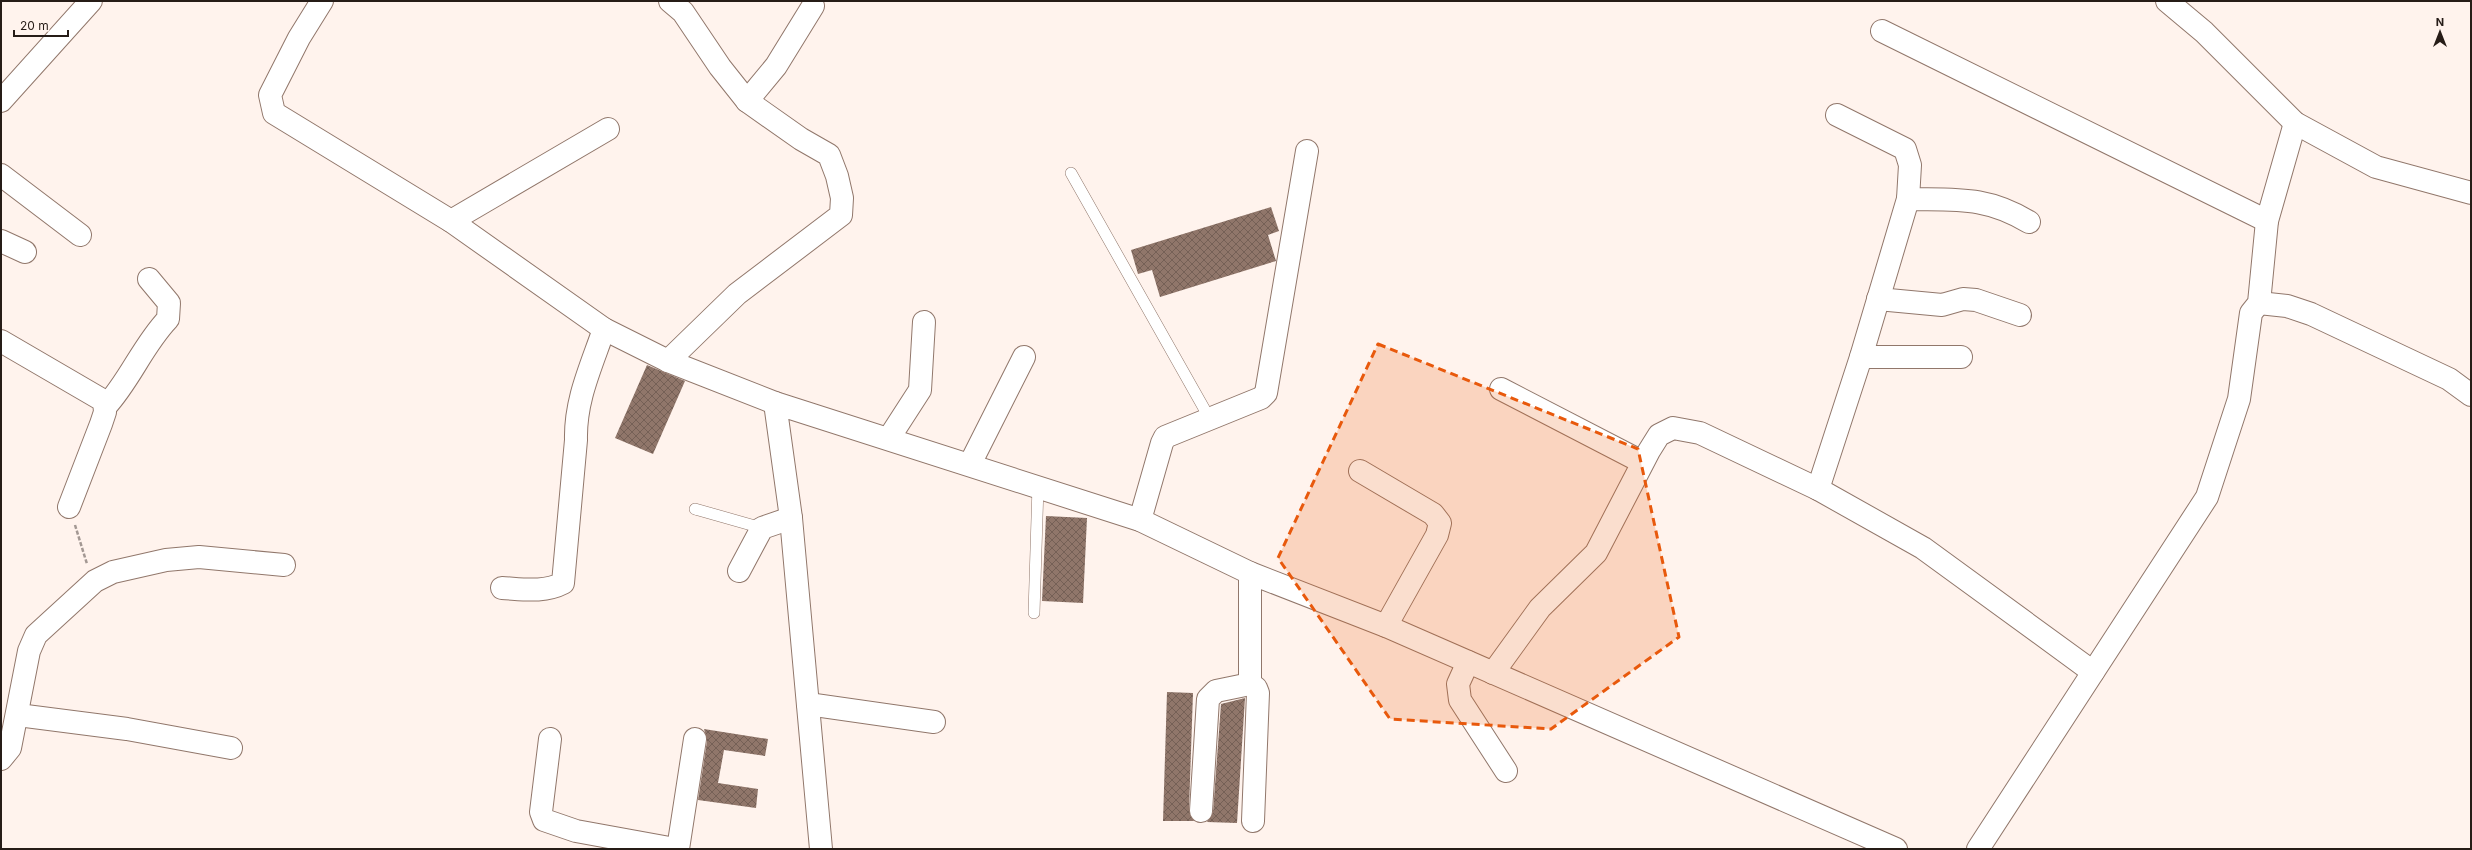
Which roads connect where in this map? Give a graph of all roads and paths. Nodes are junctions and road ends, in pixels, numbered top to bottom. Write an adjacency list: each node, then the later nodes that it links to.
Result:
1 (91, 1): 7 (street)
2 (322, 1): 17 (street)
3 (670, 1): 8 (street)
4 (2167, 1): 10 (street)
5 (813, 6): 8 (street)
6 (1882, 31): 18 (street)
7 (1, 101)
8 (747, 101): 33 (street)
9 (1837, 116): 16 (street)
10 (2295, 123): 15 (street); 18 (street)
11 (608, 129): 17 (street)
12 (1307, 151): 38 (street)
13 (1071, 173): 38 (lane)
14 (1, 175): 20 (street)
15 (2471, 193)
16 (1908, 199): 19 (street); 24 (street)
17 (451, 221): 28 (street)
18 (2267, 221): 25 (street)
19 (2030, 222)
20 (80, 235)
21 (1, 241): 22 (street)
22 (25, 252)
23 (149, 279): 37 (street)
24 (1878, 299): 26 (street); 31 (street)
25 (2259, 303): 35 (street); 59 (street)
26 (2020, 315)
27 (924, 322): 39 (street)
28 (604, 329): 33 (street); 54 (street)
29 (1, 341): 37 (street)
30 (1024, 357): 41 (street)
31 (1861, 357): 32 (street); 44 (street)
32 (1960, 358)
33 (668, 361): 36 (street)
34 (1501, 389): 40 (street)
35 (2471, 395)
36 (775, 403): 39 (street); 47 (street)
37 (106, 406): 45 (street)
38 (1210, 418): 48 (street)
39 (889, 438): 41 (street)
40 (1642, 462): 44 (street); 58 (street)
41 (970, 464): 43 (street)
42 (1360, 472): 56 (street)
43 (1038, 486): 48 (street); 55 (lane)
44 (1818, 489): 59 (street)
45 (69, 507): 53 (path)
46 (696, 509): 49 (lane)
47 (791, 518): 49 (street); 61 (street)
48 (1140, 520): 52 (street)
49 (762, 528): 51 (street)
50 (284, 565): 53 (street)
51 (739, 571)
52 (1250, 573): 56 (street); 60 (street)
53 (95, 581): 62 (street)
54 (502, 588)
55 (1034, 613)
56 (1386, 626): 57 (street)
57 (1468, 662): 58 (street); 68 (street)
58 (1493, 672): 75 (street)
59 (2093, 672): 76 (street)
60 (1250, 684): 69 (street); 70 (street)
61 (808, 704): 63 (street); 74 (street)
62 (18, 715): 66 (street); 67 (street)
63 (934, 722)
64 (550, 739): 71 (street)
65 (695, 739): 73 (street)
66 (231, 748)
67 (1, 759)
68 (1506, 771)
69 (1201, 811)
70 (1253, 821)
71 (574, 840): 72 (street)
72 (675, 849)
73 (678, 849)
74 (821, 849)
75 (1896, 849)
76 (1978, 849)

